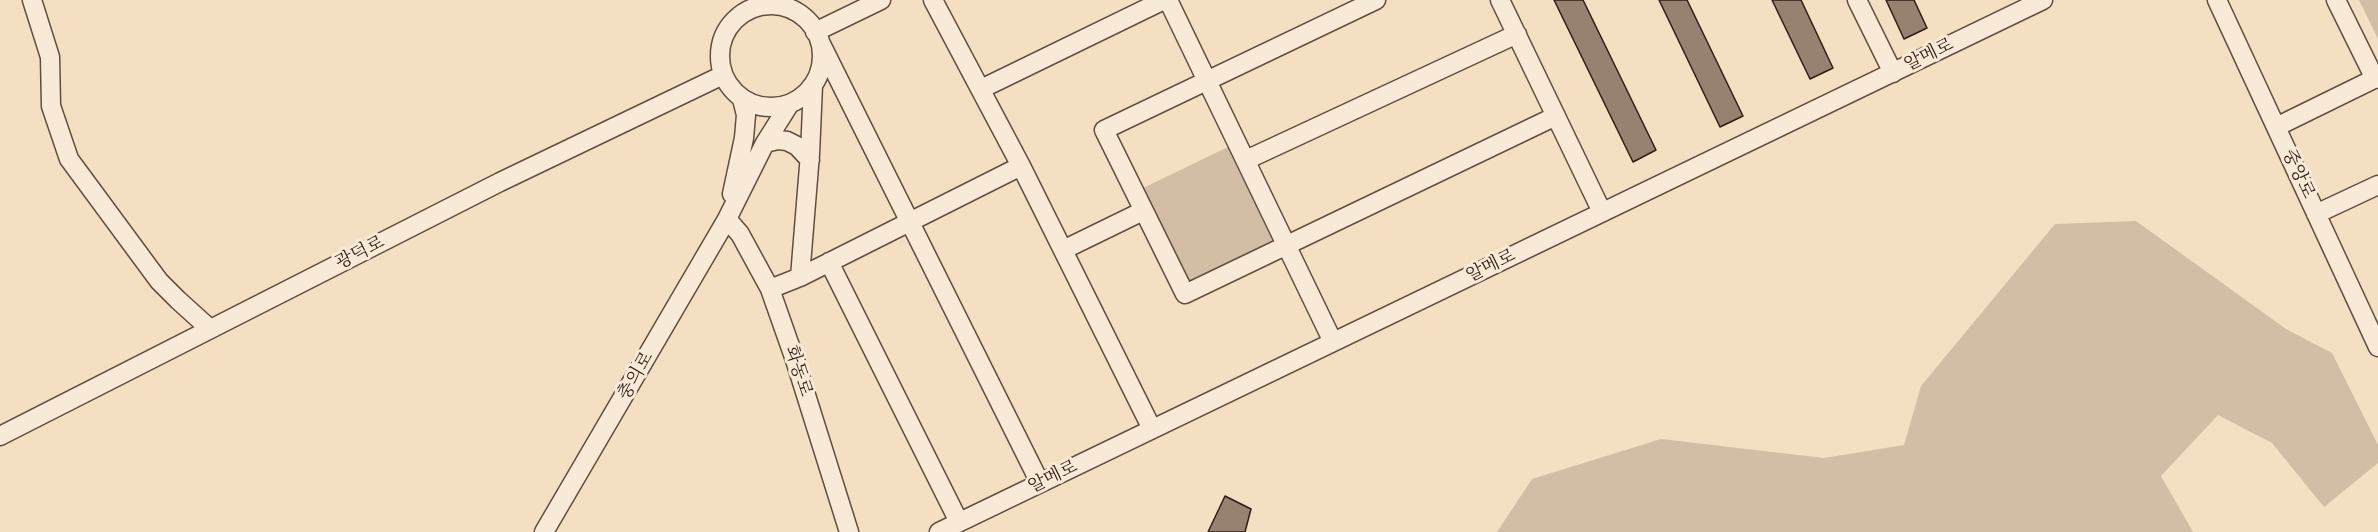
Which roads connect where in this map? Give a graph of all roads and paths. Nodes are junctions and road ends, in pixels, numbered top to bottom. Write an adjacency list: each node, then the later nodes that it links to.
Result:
1 (32, 0): 41 (street)
2 (742, 0): 13 (street)
3 (797, 0): 14 (street)
4 (881, 0): 14 (street)
5 (933, 0): 21 (street)
6 (1166, 0): 19 (street); 21 (street)
7 (1376, 0): 19 (street)
8 (1500, 0): 15 (street)
9 (1857, 0): 16 (street)
10 (2043, 0): 16 (street, 알메로)
11 (2217, 0): 25 (street, 중앙로)
12 (2336, 0): 18 (street)
13 (736, 18): 14 (street); 17 (street)
14 (814, 31): 20 (street); 35 (street)
15 (1517, 34): 24 (street); 28 (street)
16 (1893, 73): 32 (street, 알메로)
17 (723, 75): 22 (street); 41 (street, 광덕로)
18 (2376, 78): 25 (street)
19 (1207, 81): 28 (street); 31 (street)
20 (813, 85): 23 (street); 27 (street)
21 (981, 89): 29 (street)
22 (742, 99): 23 (street); 34 (street, 충의로)
23 (789, 105): 26 (street, 충의로)
24 (1556, 116): 32 (street); 36 (street)
25 (2276, 127): 33 (street, 중앙로)
26 (765, 143): 27 (street); 34 (street, 충의로)
27 (810, 157): 39 (street)
28 (1246, 160): 36 (street)
29 (1021, 166): 35 (street); 37 (street)
30 (2378, 185): 33 (street)
31 (1143, 211): 36 (street); 37 (street)
32 (1602, 212): 42 (street, 알메로)
33 (2316, 214): 43 (street, 중앙로)
34 (727, 219): 40 (street, 화동로); 48 (street, 충의로)
35 (909, 222): 38 (street); 46 (street)
36 (1286, 244): 42 (street)
37 (1063, 250): 44 (street)
38 (829, 262): 39 (street); 47 (street)
39 (801, 277): 40 (street)
40 (770, 289): 49 (street, 화동로)
41 (210, 329): 45 (street, 광덕로)
42 (1333, 342): 44 (street, 알메로)
43 (2378, 347)
44 (1152, 429): 46 (street, 알메로)
45 (0, 436)
46 (1040, 483): 47 (street, 알메로)
47 (959, 522): 50 (street, 알메로)
48 (544, 532)
49 (849, 532)
50 (939, 532)

